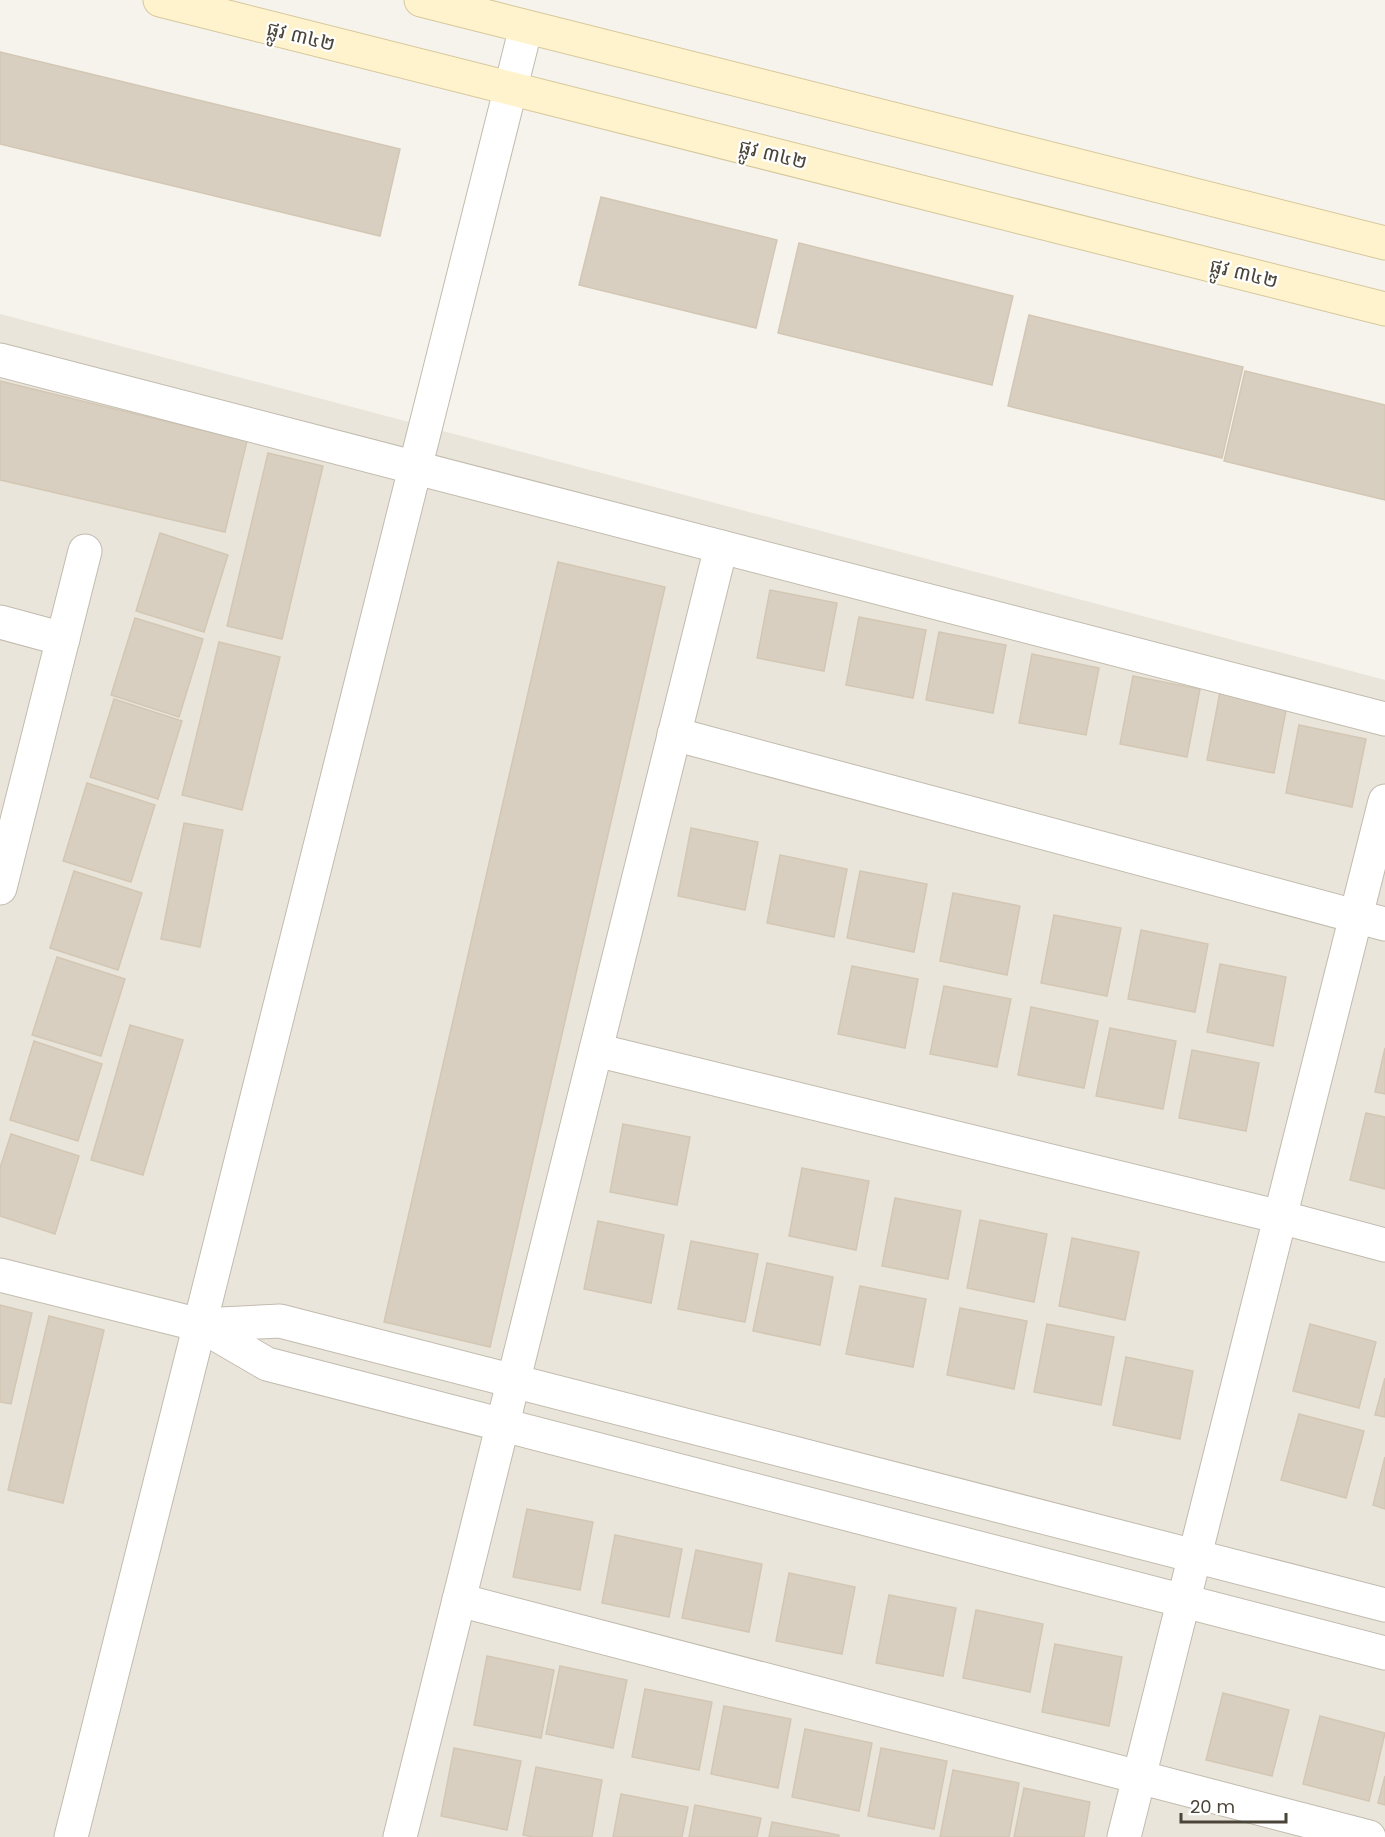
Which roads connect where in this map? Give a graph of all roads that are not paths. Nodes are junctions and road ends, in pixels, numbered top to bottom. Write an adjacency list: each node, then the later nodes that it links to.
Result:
1 (160, 0): 4 (main road, ផ្លូវ ៣៤២)
2 (421, 0): 3 (main road)
3 (526, 27): 4 (street); 5 (main road)
4 (512, 89): 6 (main road, ផ្លូវ ៣៤២); 8 (street)
5 (1385, 243)
6 (1385, 309)
7 (0, 360): 8 (street)
8 (417, 468): 9 (street); 22 (street)
9 (721, 547): 13 (street); 14 (street)
10 (85, 551): 12 (street)
11 (0, 622): 12 (street)
12 (63, 639): 16 (street)
13 (1385, 719)
14 (674, 734): 17 (street); 18 (street)
15 (1385, 801): 17 (street)
16 (2, 875)
17 (1370, 920): 19 (street)
18 (596, 1050): 19 (street); 23 (street)
19 (1280, 1217): 20 (street); 25 (street)
20 (1385, 1245)
21 (0, 1275): 22 (street)
22 (200, 1325): 23 (street); 24 (street); 31 (street)
23 (513, 1381): 24 (street); 25 (street)
24 (503, 1425): 26 (street); 27 (street)
25 (1195, 1556): 27 (street); 28 (street)
26 (459, 1600): 30 (street); 32 (street)
27 (1184, 1601): 29 (street); 30 (street)
28 (1385, 1605)
29 (1385, 1653)
30 (1139, 1778): 33 (street); 34 (street)
31 (71, 1837)
32 (400, 1837)
33 (1124, 1837)
34 (1369, 1837)

